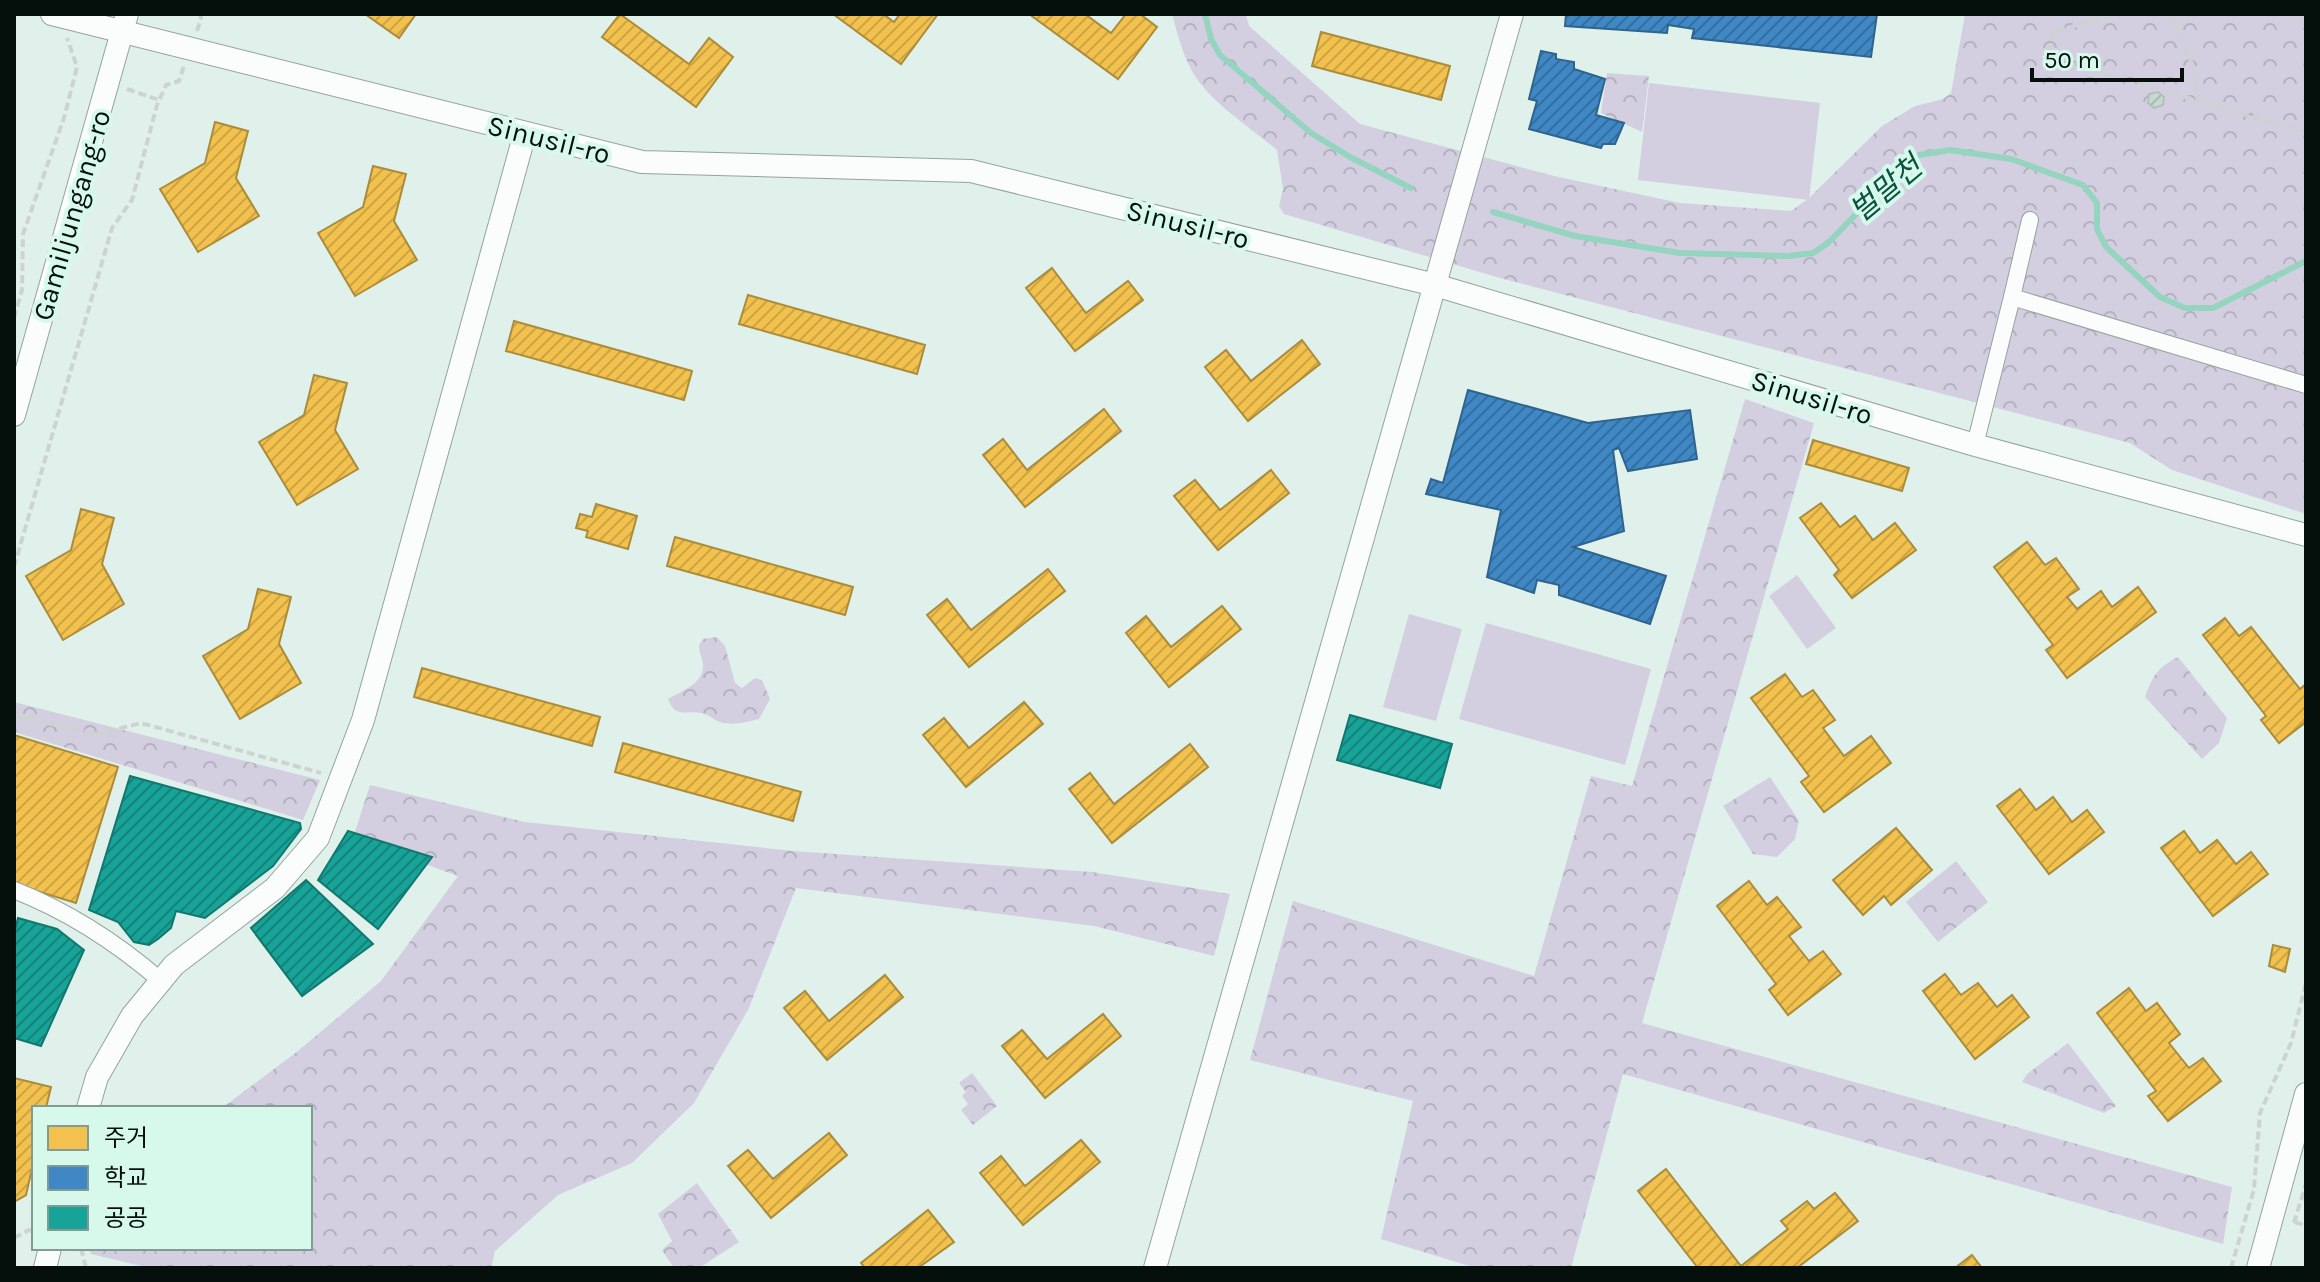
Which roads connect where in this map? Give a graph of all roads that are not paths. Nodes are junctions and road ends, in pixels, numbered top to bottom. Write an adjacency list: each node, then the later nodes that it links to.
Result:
1 (1512, 14): 6 (street)
2 (58, 16): 3 (street, Sinusil-ro)
3 (125, 23): 4 (street, Sinusil-ro); 9 (street, Gamiljungang-ro)
4 (525, 133): 6 (street, Sinusil-ro); 13 (street)
5 (2030, 220): 7 (street)
6 (1435, 285): 10 (street, Sinusil-ro); 16 (street)
7 (2012, 297): 8 (street); 10 (street)
8 (2306, 385)
9 (14, 415)
10 (1975, 445): 11 (street, Sinusil-ro)
11 (2306, 535)
12 (14, 890): 13 (street)
13 (161, 981): 15 (street)
14 (2306, 1094): 17 (street)
15 (89, 1106)
16 (1155, 1268)
17 (2258, 1268)

